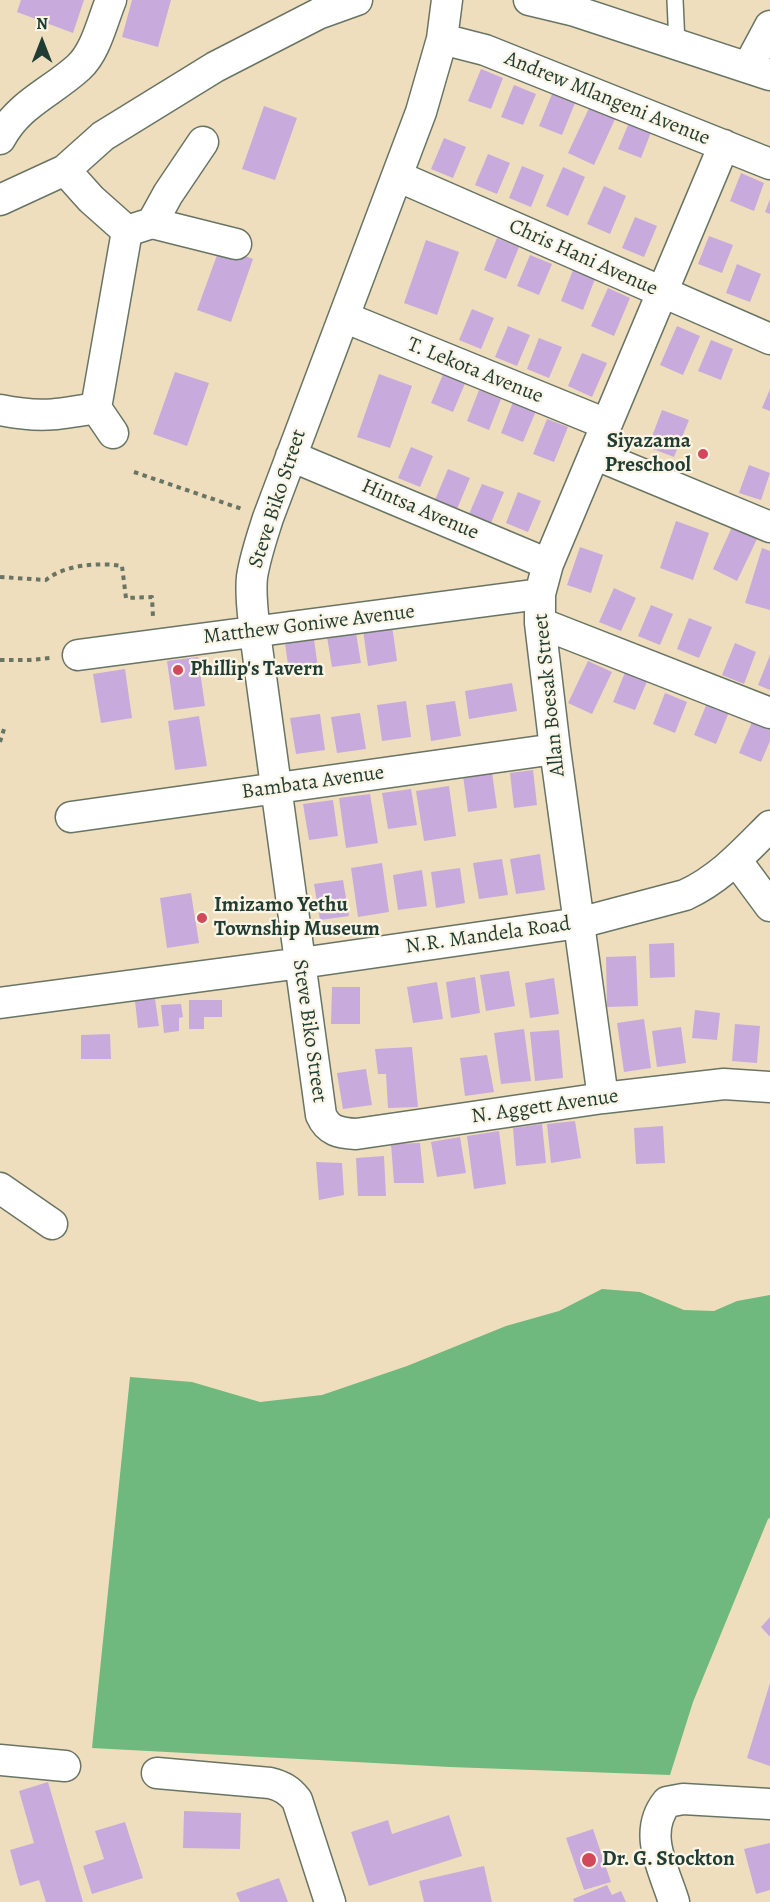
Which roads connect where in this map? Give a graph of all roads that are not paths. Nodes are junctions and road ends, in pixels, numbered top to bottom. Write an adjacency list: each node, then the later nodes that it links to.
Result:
1 (111, 0): 10 (street)
2 (357, 0): 14 (street)
3 (447, 0): 7 (street, Steve Biko Street)
4 (529, 0): 8 (street)
5 (675, 0): 8 (lane)
6 (770, 26): 9 (street)
7 (442, 39): 12 (street, Andrew Mlangeni Avenue); 15 (street, Steve Biko Street)
8 (676, 44): 9 (street)
9 (759, 71)
10 (0, 139)
11 (203, 142): 17 (street)
12 (724, 145): 13 (street, Andrew Mlangeni Avenue); 19 (street, Allan Boesak Street)
13 (770, 164)
14 (65, 170): 16 (street); 17 (street)
15 (397, 176): 19 (street, Chris Hani Avenue); 20 (street, Steve Biko Street)
16 (0, 200)
17 (140, 227): 18 (street); 22 (street)
18 (236, 244)
19 (661, 293): 21 (street, Chris Hani Avenue); 24 (street, Allan Boesak Street)
20 (344, 316): 24 (street, T. Lekota Avenue); 27 (street, Steve Biko Street)
21 (770, 339)
22 (96, 408): 23 (street); 25 (street)
23 (0, 410)
24 (606, 424): 26 (street, Allan Boesak Street)
25 (113, 433)
26 (594, 454): 28 (street); 29 (street, Allan Boesak Street)
27 (291, 456): 29 (street, Hintsa Avenue); 31 (street, Steve Biko Street)
28 (770, 527)
29 (548, 564): 30 (street, Allan Boesak Street)
30 (540, 609): 31 (street, Matthew Goniwe Avenue); 33 (street); 34 (street, Allan Boesak Street)
31 (255, 633): 32 (street, Matthew Goniwe Avenue); 35 (street, Steve Biko Street)
32 (78, 655)
33 (770, 713)
34 (555, 749): 35 (street, Bambata Avenue); 40 (street, Allan Boesak Street)
35 (276, 788): 36 (street, Bambata Avenue); 41 (street, Steve Biko Street)
36 (71, 817)
37 (770, 826): 38 (street, N.R. Mandela Road)
38 (736, 860): 39 (street); 40 (street, N.R. Mandela Road)
39 (770, 906)
40 (579, 923): 41 (street, N.R. Mandela Road); 44 (street, Allan Boesak Street)
41 (301, 963): 42 (street, N.R. Mandela Road); 45 (street, Steve Biko Street)
42 (0, 1003)
43 (770, 1087): 44 (street, N. Aggett Avenue)
44 (603, 1098): 45 (street, N. Aggett Avenue)
45 (325, 1123)
46 (0, 1188): 47 (street)
47 (52, 1224)
48 (0, 1760): 49 (street)
49 (65, 1766)
50 (157, 1773): 52 (street)
51 (770, 1804): 53 (street)
52 (330, 1902)
53 (674, 1902)

